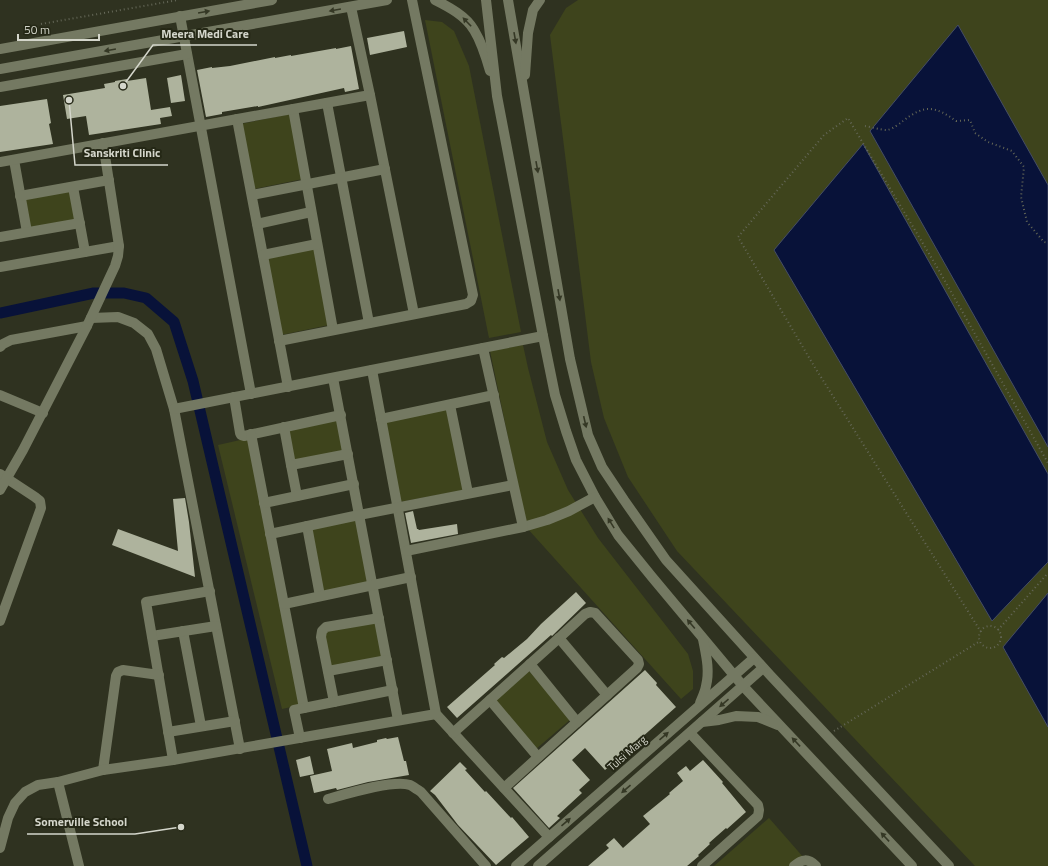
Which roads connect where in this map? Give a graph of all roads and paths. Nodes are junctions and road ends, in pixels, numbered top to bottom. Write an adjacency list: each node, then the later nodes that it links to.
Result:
1 (178, 0): 11 (path)
2 (272, 0): 10 (street, one-way to 2)
3 (387, 0): 9 (street)
4 (412, 0): 46 (street)
5 (435, 0): 19 (street, one-way to 5)
6 (486, 0): 19 (street)
7 (508, 0): 17 (street, one-way to 17)
8 (540, 0): 17 (street)
9 (351, 7): 12 (street, one-way to 12); 18 (street)
10 (180, 16): 12 (street); 13 (street)
11 (41, 24)
12 (184, 36): 14 (street); 15 (street, one-way to 15)
13 (0, 49)
14 (187, 54): 16 (street); 23 (street)
15 (0, 70)
16 (0, 88)
17 (524, 93): 101 (street, one-way to 101)
18 (370, 95): 20 (street); 28 (street)
19 (497, 96): 50 (street)
20 (327, 103): 21 (street); 29 (street)
21 (293, 109): 22 (street); 31 (street)
22 (237, 119): 23 (street); 33 (street)
23 (200, 126): 25 (street); 57 (street)
24 (865, 126): 40 (path)
25 (103, 143): 26 (street); 30 (street)
26 (14, 160): 27 (street); 34 (street)
27 (0, 162)
28 (385, 169): 29 (street); 46 (street)
29 (341, 177): 31 (street); 48 (street)
30 (109, 180): 32 (street); 42 (street)
31 (306, 184): 33 (street); 35 (street)
32 (73, 186): 34 (street); 36 (street)
33 (252, 194): 37 (street)
34 (20, 196): 38 (street)
35 (311, 212): 37 (street); 41 (street)
36 (80, 223): 38 (street); 43 (street)
37 (257, 224): 44 (street)
38 (27, 232): 39 (street)
39 (0, 237)
40 (1048, 243)
41 (317, 244): 44 (street); 49 (street)
42 (119, 246): 43 (street); 47 (street)
43 (85, 252): 45 (street)
44 (263, 255): 51 (street)
45 (0, 266)
46 (414, 314): 48 (street)
47 (91, 318): 52 (street); 62 (street); 63 (street)
48 (369, 323): 49 (street)
49 (333, 330): 51 (street)
50 (543, 336): 53 (street); 77 (street)
51 (279, 341): 56 (street)
52 (0, 347)
53 (483, 348): 54 (street); 59 (street)
54 (372, 370): 55 (street); 65 (street)
55 (333, 378): 56 (street); 64 (street)
56 (288, 387): 57 (street)
57 (251, 394): 60 (street)
58 (0, 395): 63 (street)
59 (494, 395): 61 (street); 73 (street)
60 (234, 397): 62 (street); 67 (street)
61 (450, 405): 65 (street); 75 (street)
62 (174, 409): 88 (street)
63 (42, 413): 71 (street)
64 (341, 415): 66 (street); 68 (street)
65 (381, 419): 79 (street)
66 (284, 427): 67 (street); 70 (street)
67 (251, 434): 78 (street)
68 (348, 454): 70 (street); 72 (street)
69 (1048, 463): 96 (path)
70 (291, 465): 76 (street)
71 (3, 476): 74 (street); 92 (street)
72 (354, 484): 76 (street); 80 (street)
73 (513, 484): 75 (street); 82 (street)
74 (0, 490)
75 (468, 493): 79 (street)
76 (297, 496): 78 (street)
77 (595, 497): 82 (street); 98 (street, one-way to 77)
78 (264, 503): 83 (street)
79 (397, 507): 80 (street); 84 (street)
80 (360, 514): 81 (street); 87 (street)
81 (307, 526): 83 (street); 89 (street)
82 (523, 528): 84 (street)
83 (270, 534): 90 (street)
84 (406, 551): 86 (street)
85 (1048, 573): 94 (path)
86 (410, 577): 87 (street); 115 (street)
87 (373, 585): 89 (street); 91 (street)
88 (210, 591): 93 (street); 97 (street)
89 (320, 596): 90 (street)
90 (284, 604): 114 (street)
91 (379, 618): 102 (street); 105 (street)
92 (0, 621)
93 (216, 626): 95 (street); 117 (street)
94 (998, 630): 96 (path); 100 (path)
95 (183, 631): 97 (street); 120 (street)
96 (981, 632): 100 (path)
97 (152, 636): 106 (street)
98 (702, 637): 107 (street); 113 (street)
99 (559, 638): 103 (street); 110 (street); 110 (street)
100 (980, 641): 125 (path)
101 (754, 658): 104 (street); 107 (street, Tulsi Marg)
102 (387, 660): 105 (street); 109 (street)
103 (530, 664): 111 (street); 118 (street)
104 (763, 668): 108 (street); 125 (street)
105 (328, 671): 112 (street)
106 (159, 675): 122 (street); 130 (street)
107 (734, 675): 108 (street); 113 (street, Tulsi Marg)
108 (743, 686): 119 (street, one-way to 119); 121 (street)
109 (393, 690): 112 (street); 116 (street)
110 (607, 695): 118 (street)
111 (490, 700): 123 (street); 128 (street)
112 (334, 702): 114 (street)
113 (699, 705): 134 (street, Tulsi Marg, one-way to 113)
114 (304, 708): 126 (street)
115 (436, 714): 116 (street); 123 (street)
116 (398, 720): 126 (street)
117 (235, 721): 120 (street); 127 (street)
118 (577, 722): 128 (street)
119 (702, 722): 121 (street); 124 (street)
120 (201, 726): 122 (street)
121 (782, 727): 143 (street, one-way to 121)
122 (168, 732): 129 (street)
123 (453, 733): 132 (street)
124 (690, 733): 139 (street, one-way to 139); 140 (street)
125 (826, 735): 144 (street)
126 (300, 738): 127 (street)
127 (240, 749): 129 (street)
128 (538, 757): 132 (street)
129 (173, 760): 130 (street)
130 (102, 770): 131 (street)
131 (58, 782): 135 (street); 136 (street)
132 (504, 788): 134 (street)
133 (328, 799): 137 (street)
134 (549, 837): 138 (street, Tulsi Marg)
135 (0, 848)
136 (79, 866)
137 (486, 866)
138 (516, 866)
139 (538, 866)
140 (702, 866)
141 (794, 866): 142 (street)
142 (816, 866)
143 (912, 866)
144 (949, 866)

